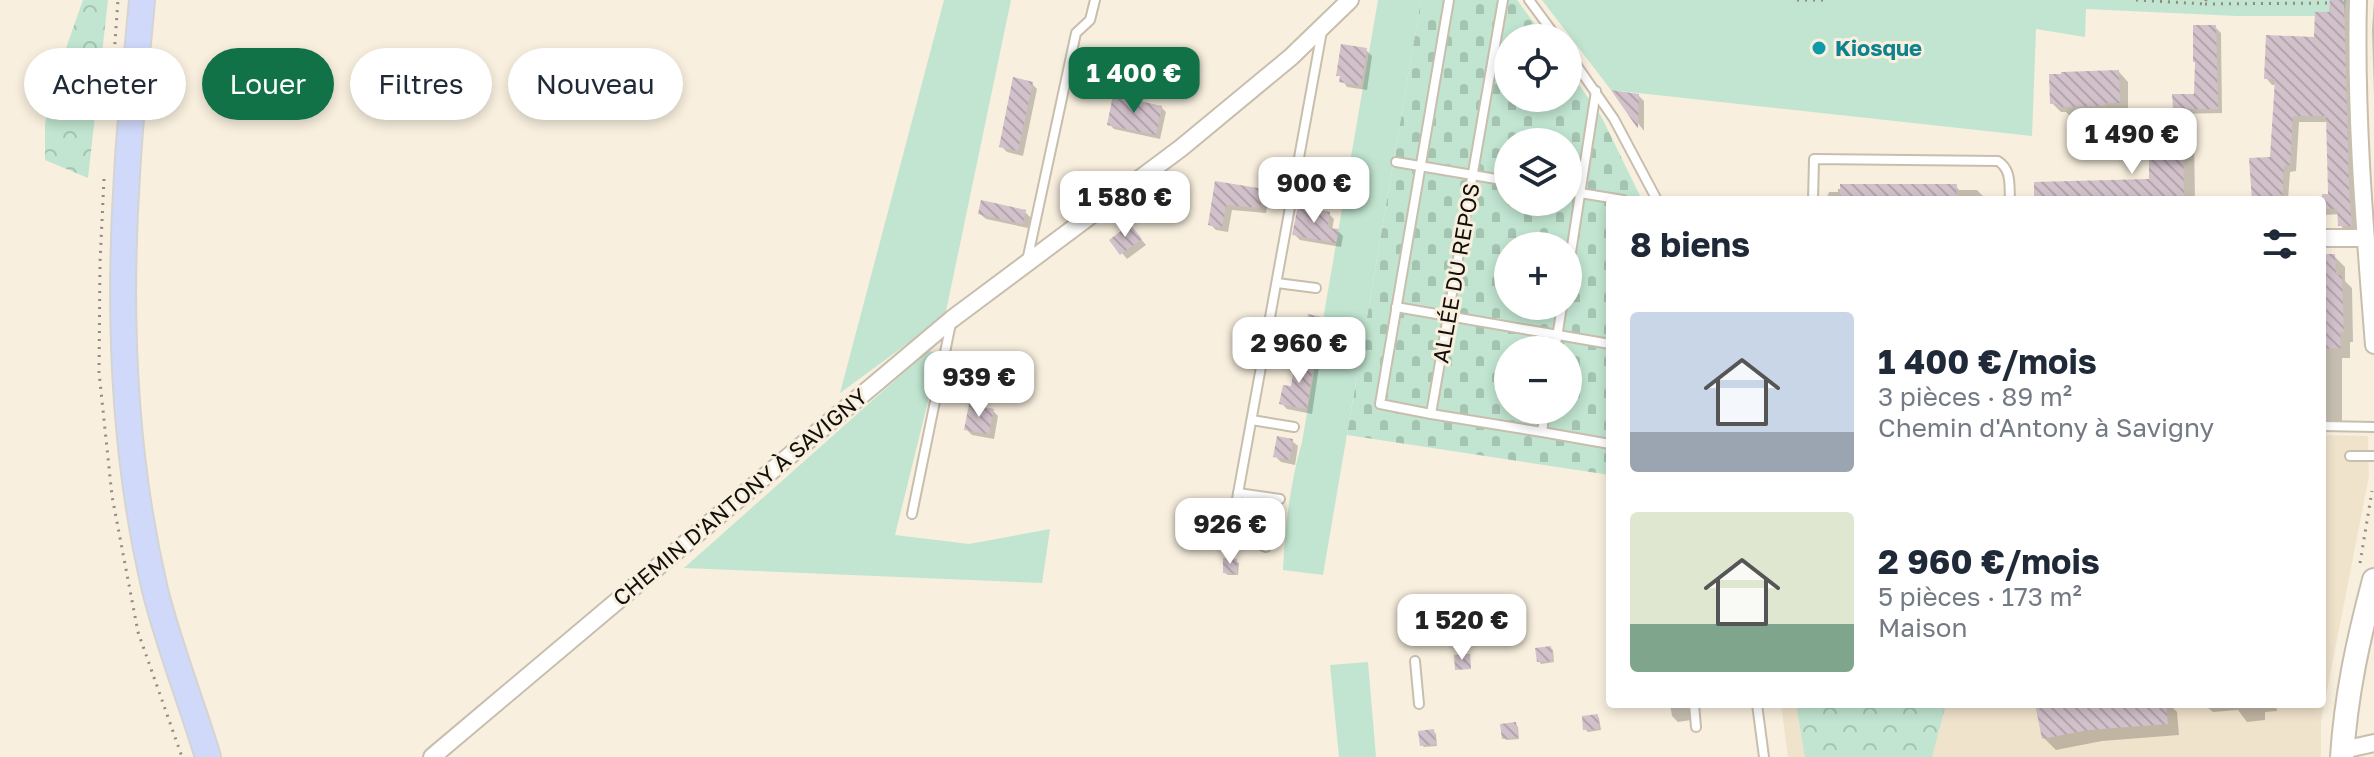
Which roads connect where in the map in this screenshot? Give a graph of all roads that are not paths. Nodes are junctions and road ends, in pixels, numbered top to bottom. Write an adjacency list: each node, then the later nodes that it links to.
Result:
1 (142, 0): 56 (main road)
2 (1095, 0): 25 (lane)
3 (1350, 0): 9 (street, CHEMIN D'ANTONY À SAVIGNY)
4 (1449, 0): 13 (lane)
5 (1503, 0): 14 (lane, ALLÉE DU REPOS)
6 (1529, 0): 8 (lane)
7 (2358, 0): 24 (street)
8 (1547, 24)
9 (1323, 27): 16 (lane); 25 (street, CHEMIN D'ANTONY À SAVIGNY)
10 (1582, 72): 11 (lane)
11 (1596, 91): 18 (lane); 19 (lane)
12 (1396, 162): 13 (lane)
13 (1420, 166): 14 (lane); 28 (lane)
14 (1472, 175): 15 (lane); 29 (lane, ALLÉE DU REPOS)
15 (1494, 179)
16 (1294, 182): 17 (lane); 26 (lane)
17 (1339, 192)
18 (1582, 193): 22 (lane)
19 (1655, 196)
20 (1813, 196): 21 (lane)
21 (2010, 196)
22 (1606, 197)
23 (2326, 238): 24 (street)
24 (2365, 238): 34 (street)
25 (1027, 262): 30 (street, CHEMIN D'ANTONY À SAVIGNY)
26 (1277, 283): 27 (lane); 36 (lane)
27 (1316, 288)
28 (1396, 307): 29 (lane); 35 (lane)
29 (1448, 316): 32 (lane); 35 (lane, ALLÉE DU REPOS)
30 (952, 319): 47 (lane); 57 (street, CHEMIN D'ANTONY À SAVIGNY)
31 (1560, 320): 32 (lane)
32 (1557, 335): 33 (lane)
33 (1606, 343)
34 (2374, 345)
35 (1431, 414): 41 (lane)
36 (1252, 420): 39 (lane); 45 (lane)
37 (1543, 424): 41 (lane)
38 (2326, 426): 40 (lane)
39 (1294, 427)
40 (2374, 427)
41 (1542, 432): 42 (lane)
42 (1606, 443)
43 (2350, 456): 44 (lane)
44 (2374, 456)
45 (1238, 493): 46 (lane); 48 (lane)
46 (1280, 499)
47 (912, 514)
48 (1266, 547)
49 (2370, 593): 55 (main road)
50 (1415, 661): 51 (lane)
51 (1419, 704)
52 (1694, 708): 54 (lane)
53 (1758, 708): 58 (lane)
54 (1696, 727)
55 (2352, 751)
56 (208, 757)
57 (432, 757)
58 (1764, 757)

